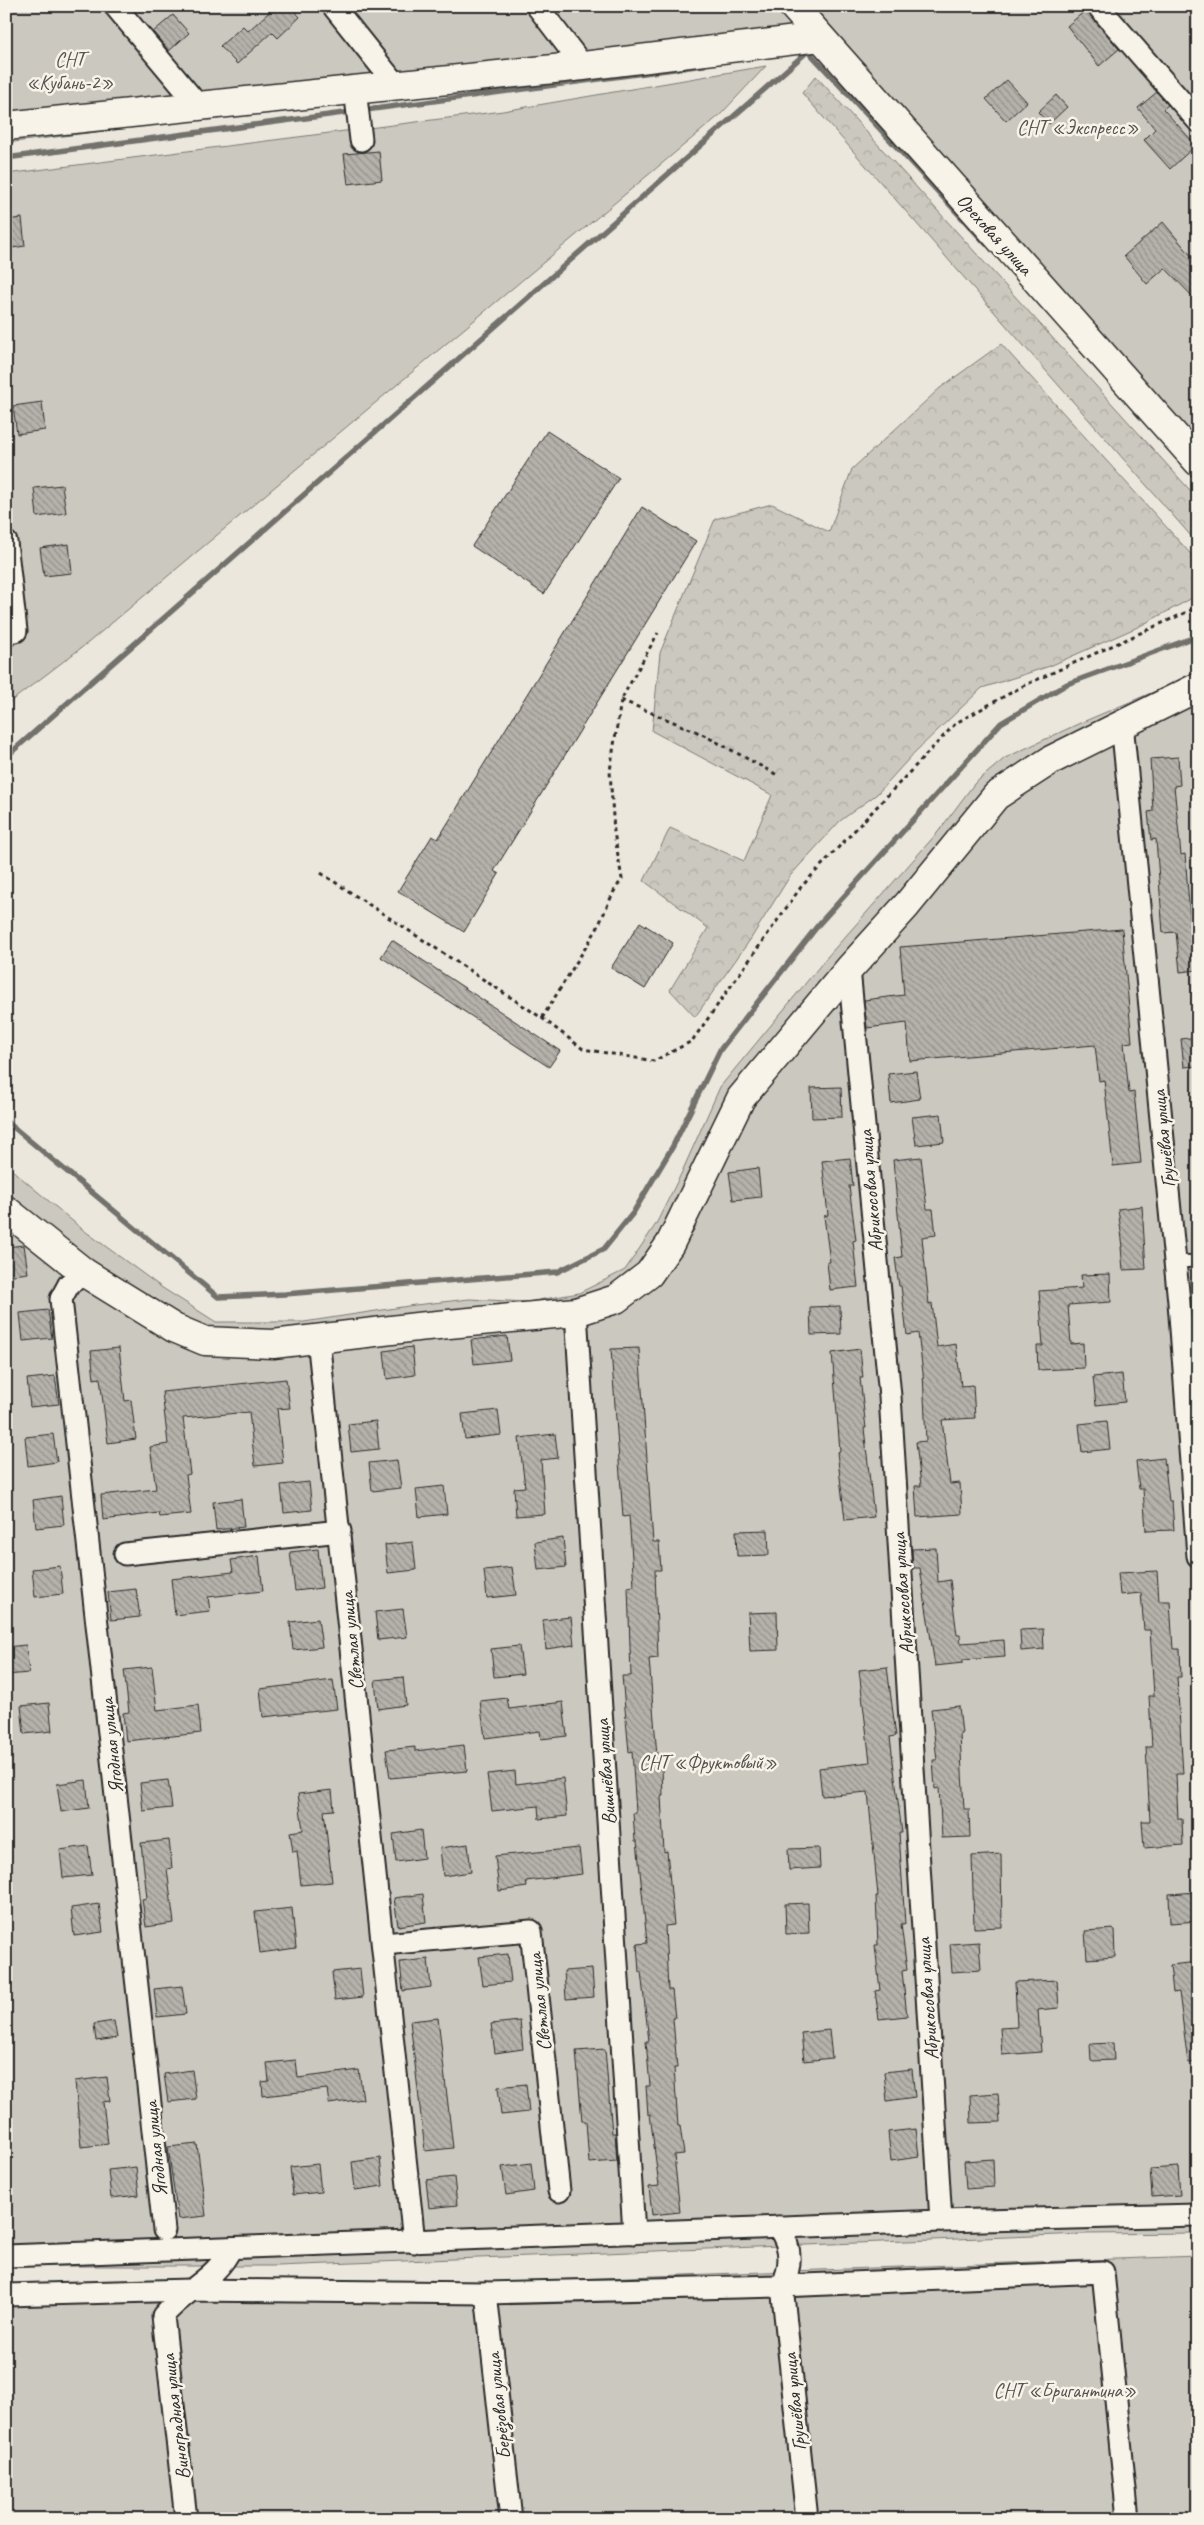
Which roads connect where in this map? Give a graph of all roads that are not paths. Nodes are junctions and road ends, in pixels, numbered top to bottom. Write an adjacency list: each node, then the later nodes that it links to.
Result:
1 (115, 6): 9 (street)
2 (332, 6): 8 (street)
3 (537, 6): 7 (street)
4 (793, 6): 6 (street, Ореховая улица)
5 (1098, 6): 10 (street)
6 (820, 37): 7 (street); 12 (street, Ореховая улица)
7 (583, 66): 8 (street)
8 (396, 85): 9 (street)
9 (197, 104): 11 (street)
10 (1198, 121)
11 (6, 126)
12 (1198, 462)
13 (6, 542): 14 (street)
14 (11, 637)
15 (1198, 687): 16 (street)
16 (1122, 723): 17 (street); 20 (street, Грушёвая улица)
17 (849, 969): 22 (street); 30 (street, Абрикосовая улица)
18 (6, 1210): 21 (street)
19 (1198, 1261): 20 (lane)
20 (1175, 1262): 26 (street, Грушёвая улица)
21 (85, 1273): 23 (street); 32 (street, Ягодная улица)
22 (576, 1312): 23 (street); 33 (street, Вишнёвая улица)
23 (318, 1338): 24 (street, Светлая улица)
24 (340, 1531): 25 (street); 27 (street, Светлая улица)
25 (125, 1554)
26 (1198, 1556)
27 (383, 1944): 28 (street, Светлая улица); 34 (street, Светлая улица)
28 (558, 2191)
29 (1198, 2215): 30 (street)
30 (941, 2221): 31 (street)
31 (778, 2228): 33 (street); 37 (street)
32 (164, 2230)
33 (634, 2233): 34 (street)
34 (414, 2242): 35 (street)
35 (231, 2248): 36 (street); 38 (street)
36 (6, 2256)
37 (782, 2286): 39 (street); 43 (street, Грушёвая улица); 44 (street)
38 (190, 2290): 39 (street); 40 (street); 41 (street, Виноградная улица)
39 (486, 2292): 42 (street, Берёзовая улица)
40 (6, 2295)
41 (186, 2519)
42 (511, 2519)
43 (807, 2519)
44 (1128, 2519)

